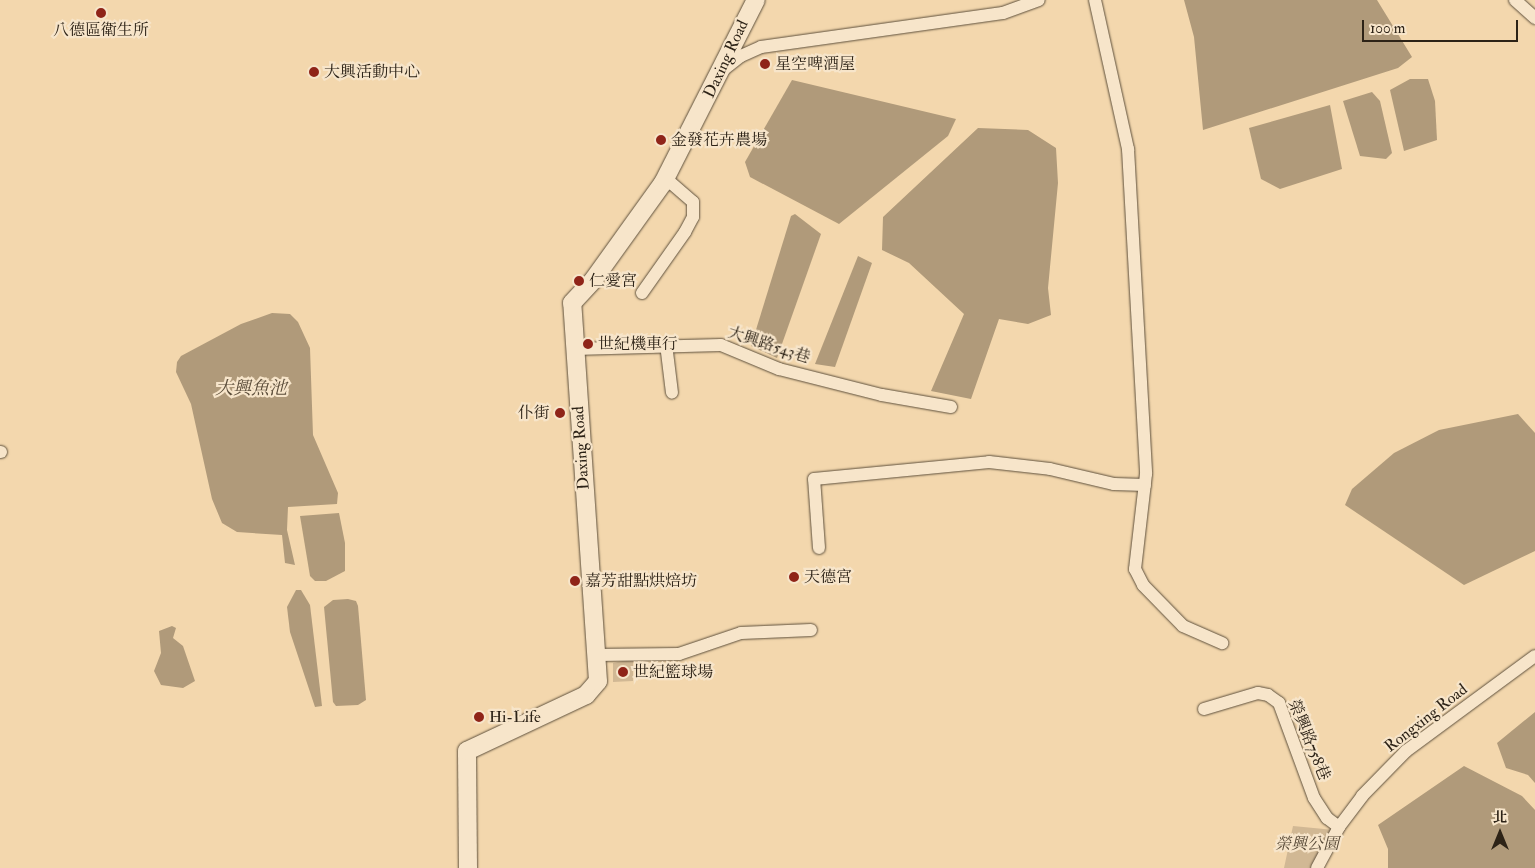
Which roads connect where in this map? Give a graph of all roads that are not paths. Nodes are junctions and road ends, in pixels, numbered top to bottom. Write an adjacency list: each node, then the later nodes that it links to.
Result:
1 (756, 0): 6 (street, Daxing Road)
2 (1039, 0): 6 (street)
3 (1095, 0): 13 (street)
4 (1523, 2): 5 (street)
5 (1535, 18)
6 (723, 70): 7 (street, Daxing Road)
7 (665, 178): 8 (street); 10 (street, Daxing Road)
8 (642, 293)
9 (666, 344): 10 (street, 大興路543巷); 11 (street); 12 (street, 大興路543巷)
10 (574, 349): 17 (street, Daxing Road)
11 (672, 392)
12 (951, 408)
13 (1145, 485): 14 (street); 16 (street)
14 (819, 548)
15 (811, 630): 17 (street)
16 (1222, 642)
17 (596, 655): 21 (street, Daxing Road)
18 (1535, 656): 20 (street, Rongxing Road)
19 (1204, 709): 20 (street, 榮興路758巷)
20 (1339, 827): 22 (street, Rongxing Road)
21 (468, 868)
22 (1317, 868)

